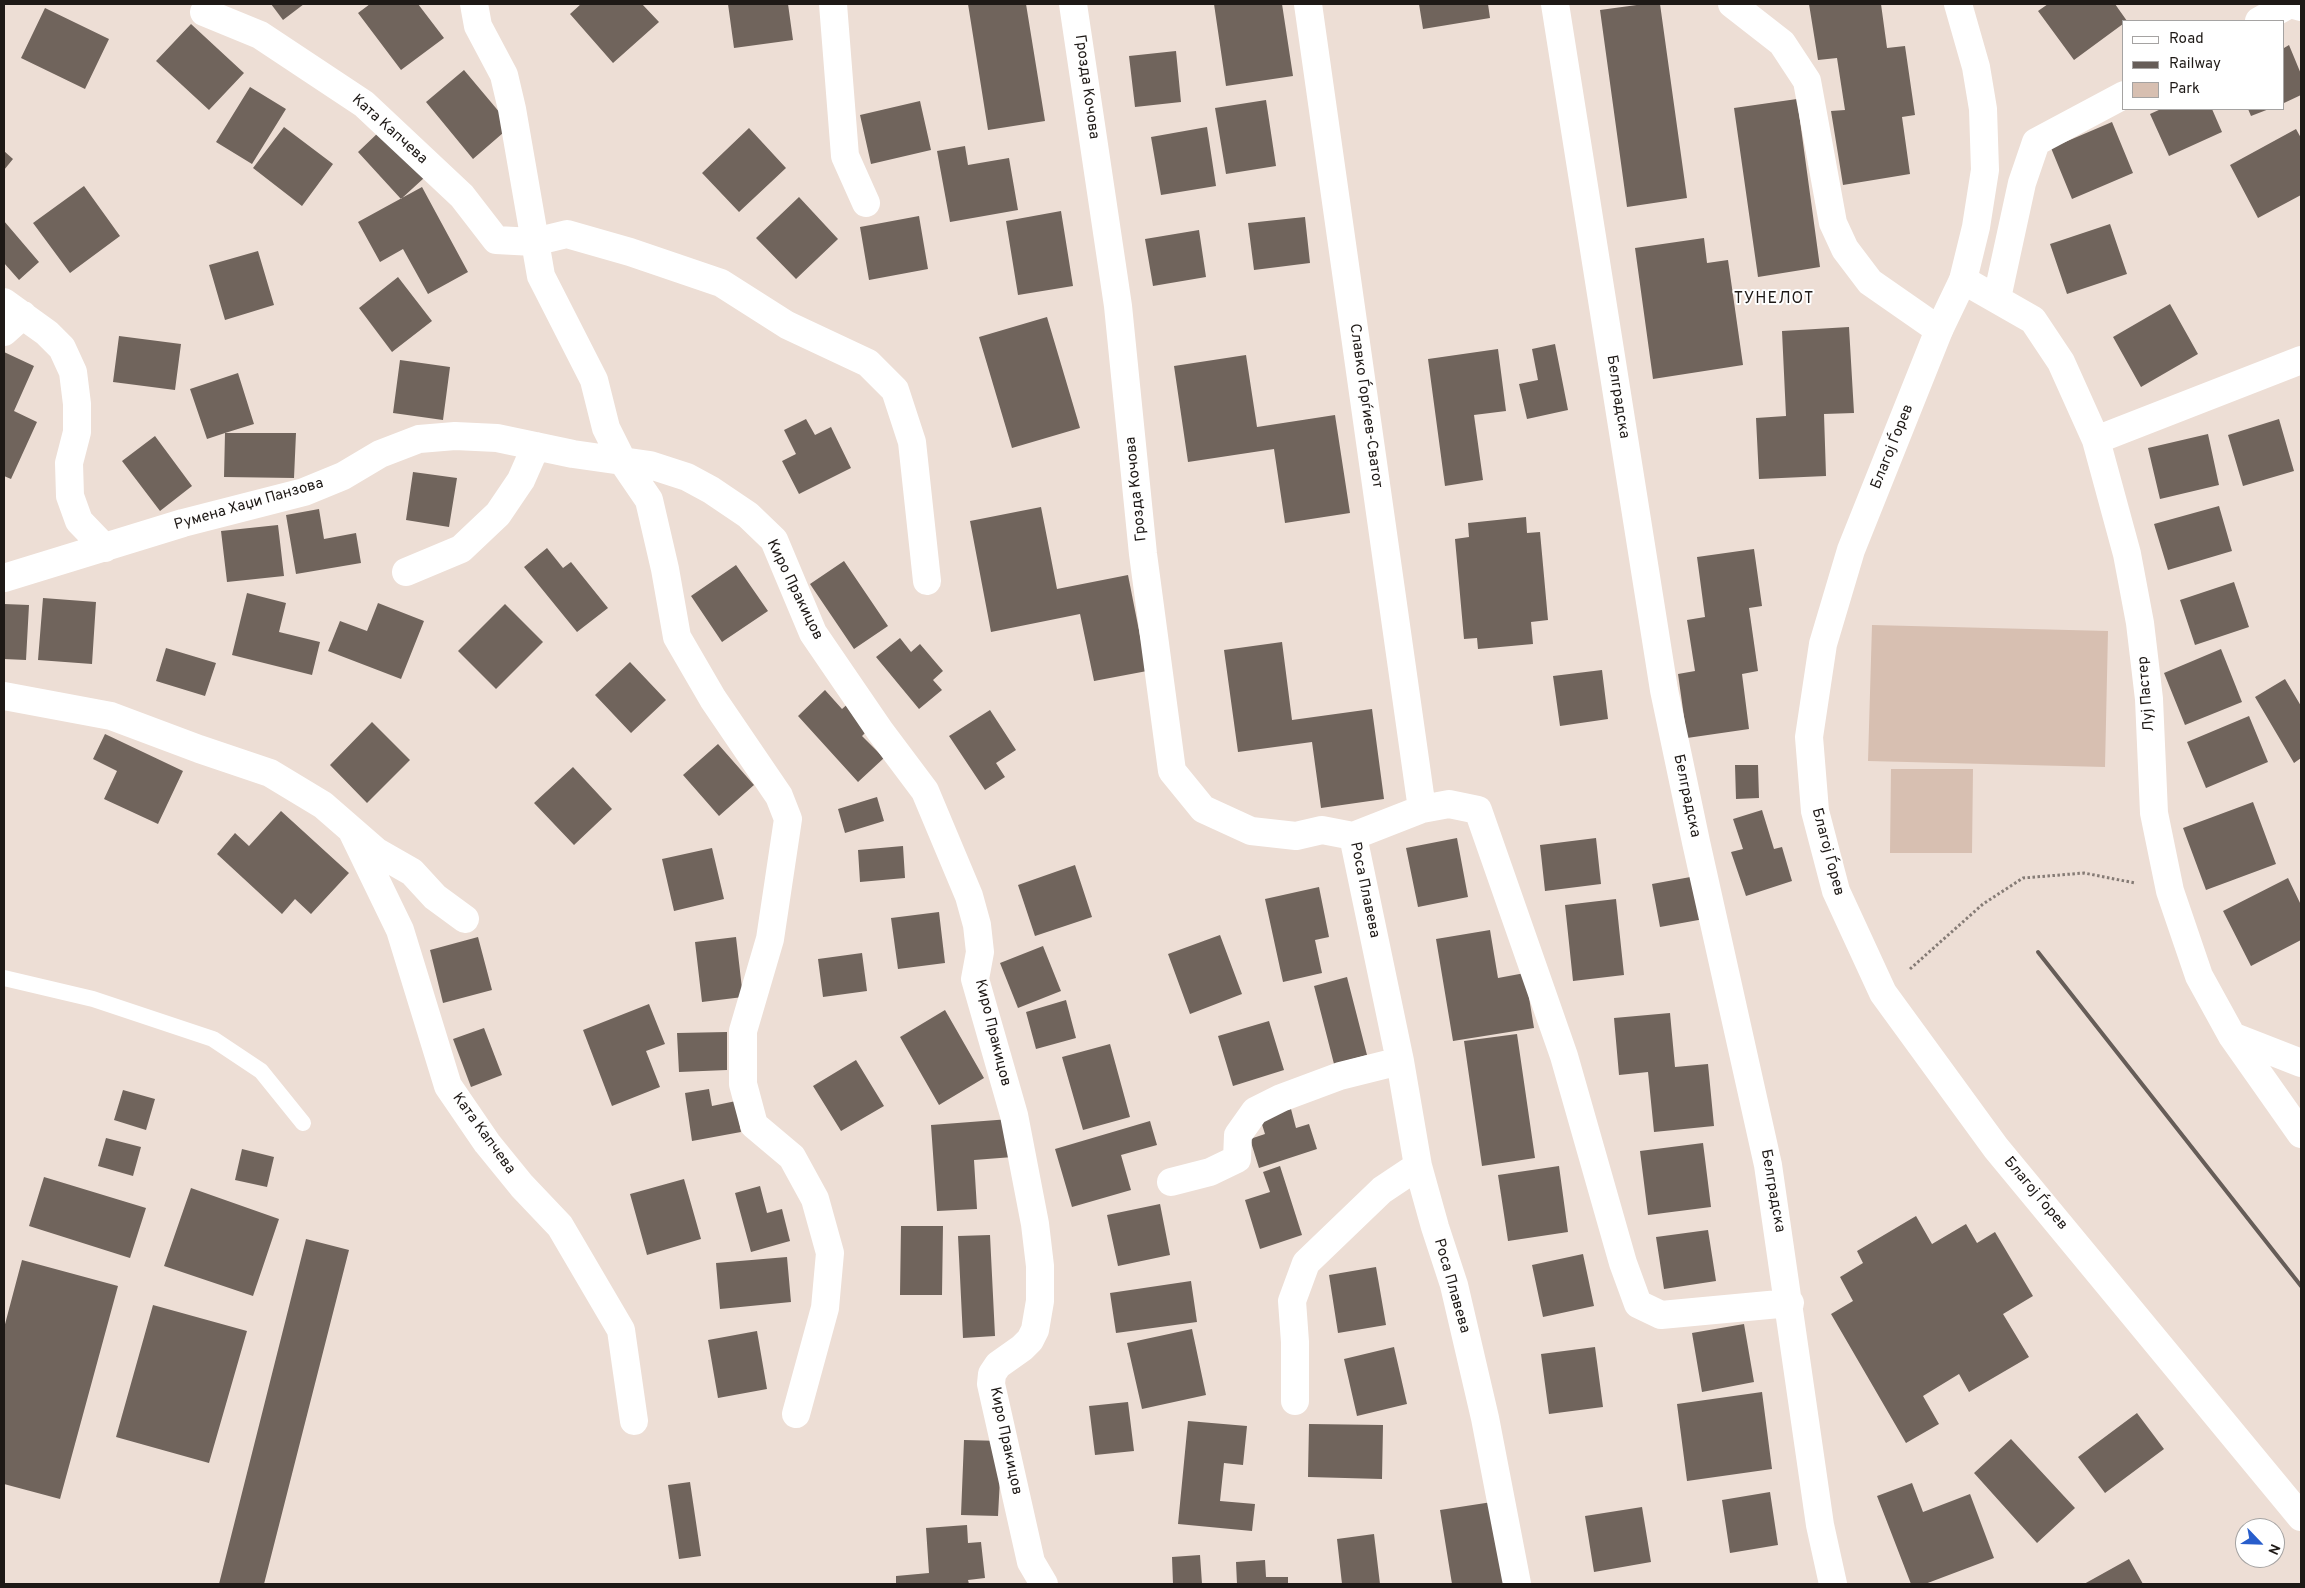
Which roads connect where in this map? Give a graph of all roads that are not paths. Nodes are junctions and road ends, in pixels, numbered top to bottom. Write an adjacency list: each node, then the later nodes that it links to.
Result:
1 (474, 4): 13 (street)
2 (833, 4): 12 (street)
3 (1073, 4): 29 (street, Грозда Кочова)
4 (1308, 4): 27 (street, Славко Ѓорѓиев-Сватот)
5 (1555, 4): 39 (street, Белградска)
6 (1732, 4): 17 (street)
7 (1958, 4): 14 (street, Благој Ѓорев)
8 (2301, 7): 10 (street)
9 (204, 12): 13 (street, Ката Капчева)
10 (2267, 13)
11 (2122, 95): 15 (street)
12 (866, 203)
13 (534, 242): 21 (street); 25 (street, Ката Капчева)
14 (1962, 280): 15 (street, Луј Пастер); 17 (street, Благој Ѓорев)
15 (1997, 298): 19 (street, Луј Пастер)
16 (10, 317): 22 (street)
17 (1940, 330): 43 (street, Благој Ѓорев)
18 (2301, 360): 19 (street)
19 (2096, 440): 32 (street, Луј Пастер)
20 (536, 446): 21 (street, Румена Хаџи Панзова); 22 (street, Румена Хаџи Панзова); 23 (street)
21 (623, 462): 41 (street); 44 (street, Киро Пракицов)
22 (106, 548): 24 (street, Румена Хаџи Панзова)
23 (406, 572)
24 (4, 578)
25 (927, 581)
26 (4, 696): 28 (street)
27 (1422, 809): 29 (street, Роса Плавева); 39 (street, Роса Плавева)
28 (352, 831): 30 (street); 42 (street, Ката Капчева)
29 (1353, 836): 33 (street, Роса Плавева)
30 (465, 919)
31 (4, 978): 35 (lane)
32 (2232, 1036): 34 (street); 36 (street, Луј Пастер)
33 (1400, 1061): 37 (street, Роса Плавева); 38 (street)
34 (2301, 1063)
35 (302, 1123)
36 (2301, 1134)
37 (1418, 1166): 40 (street); 45 (street, Роса Плавева)
38 (1171, 1182)
39 (1790, 1303): 46 (street, Белградска)
40 (1295, 1401)
41 (796, 1414)
42 (634, 1421)
43 (2301, 1517)
44 (1044, 1584)
45 (1517, 1584)
46 (1833, 1584)

